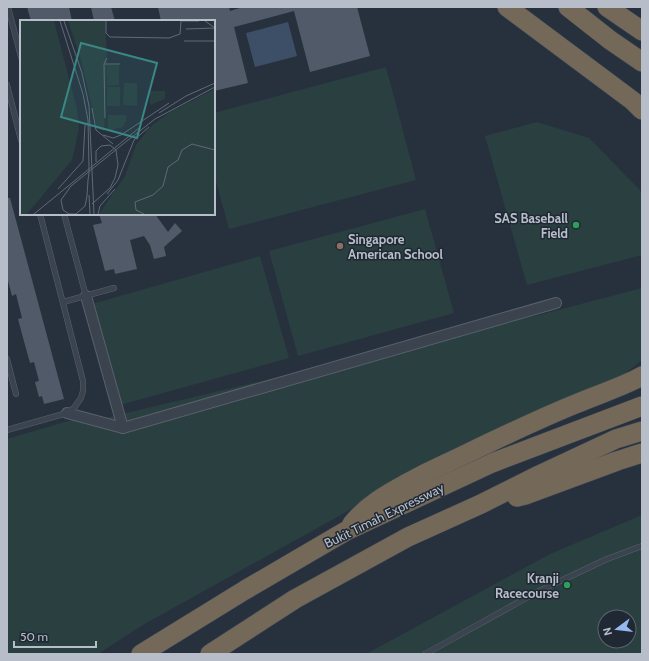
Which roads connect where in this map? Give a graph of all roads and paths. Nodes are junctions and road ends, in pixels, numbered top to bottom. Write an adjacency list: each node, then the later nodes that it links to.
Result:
1 (8, 7): 6 (lane)
2 (507, 7): 9 (highway)
3 (568, 7): 7 (highway)
4 (607, 7): 5 (highway)
5 (642, 31)
6 (20, 53)
7 (642, 62)
8 (7, 85): 10 (lane)
9 (642, 110)
10 (20, 136)
11 (40, 215): 15 (lane)
12 (64, 215): 14 (lane)
13 (114, 288): 14 (lane)
14 (86, 296): 15 (lane); 24 (street)
15 (63, 302): 23 (lane)
16 (556, 303): 24 (street)
17 (7, 359): 21 (lane)
18 (642, 371): 20 (highway)
19 (642, 376): 20 (highway)
20 (621, 386): 29 (highway)
21 (16, 394)
22 (642, 406): 29 (highway, Bukit Timah Expressway)
23 (67, 413): 24 (street); 25 (lane)
24 (123, 428)
25 (7, 430)
26 (642, 431): 28 (highway)
27 (642, 453): 28 (highway)
28 (481, 504): 32 (highway)
29 (346, 531): 31 (highway, Bukit Timah Expressway)
30 (642, 546): 33 (lane)
31 (141, 654)
32 (210, 654)
33 (425, 654)

